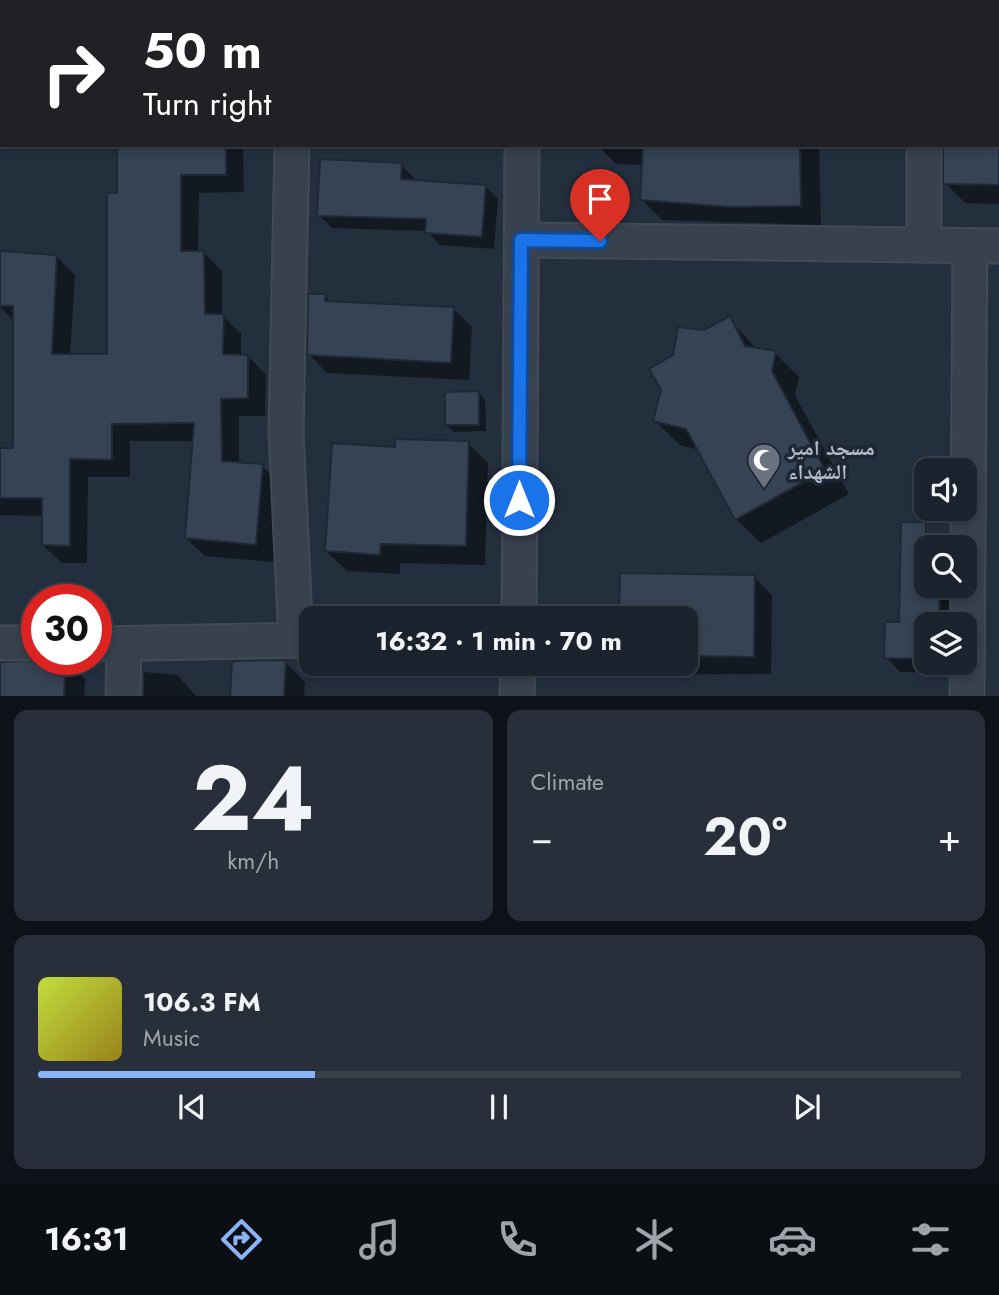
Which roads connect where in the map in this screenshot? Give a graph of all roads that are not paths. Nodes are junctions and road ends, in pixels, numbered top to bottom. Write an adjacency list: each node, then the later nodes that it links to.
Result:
1 (292, 147): 7 (street)
2 (522, 147): 4 (street)
3 (924, 147): 5 (street)
4 (521, 240): 5 (street); 8 (street)
5 (924, 245): 6 (street)
6 (985, 246): 17 (street)
7 (301, 606)
8 (519, 606)
9 (299, 640): 12 (street)
10 (0, 643): 11 (street)
11 (21, 643)
12 (112, 644)
13 (112, 652): 15 (street)
14 (518, 676): 16 (street)
15 (123, 696)
16 (517, 696)
17 (967, 696)

